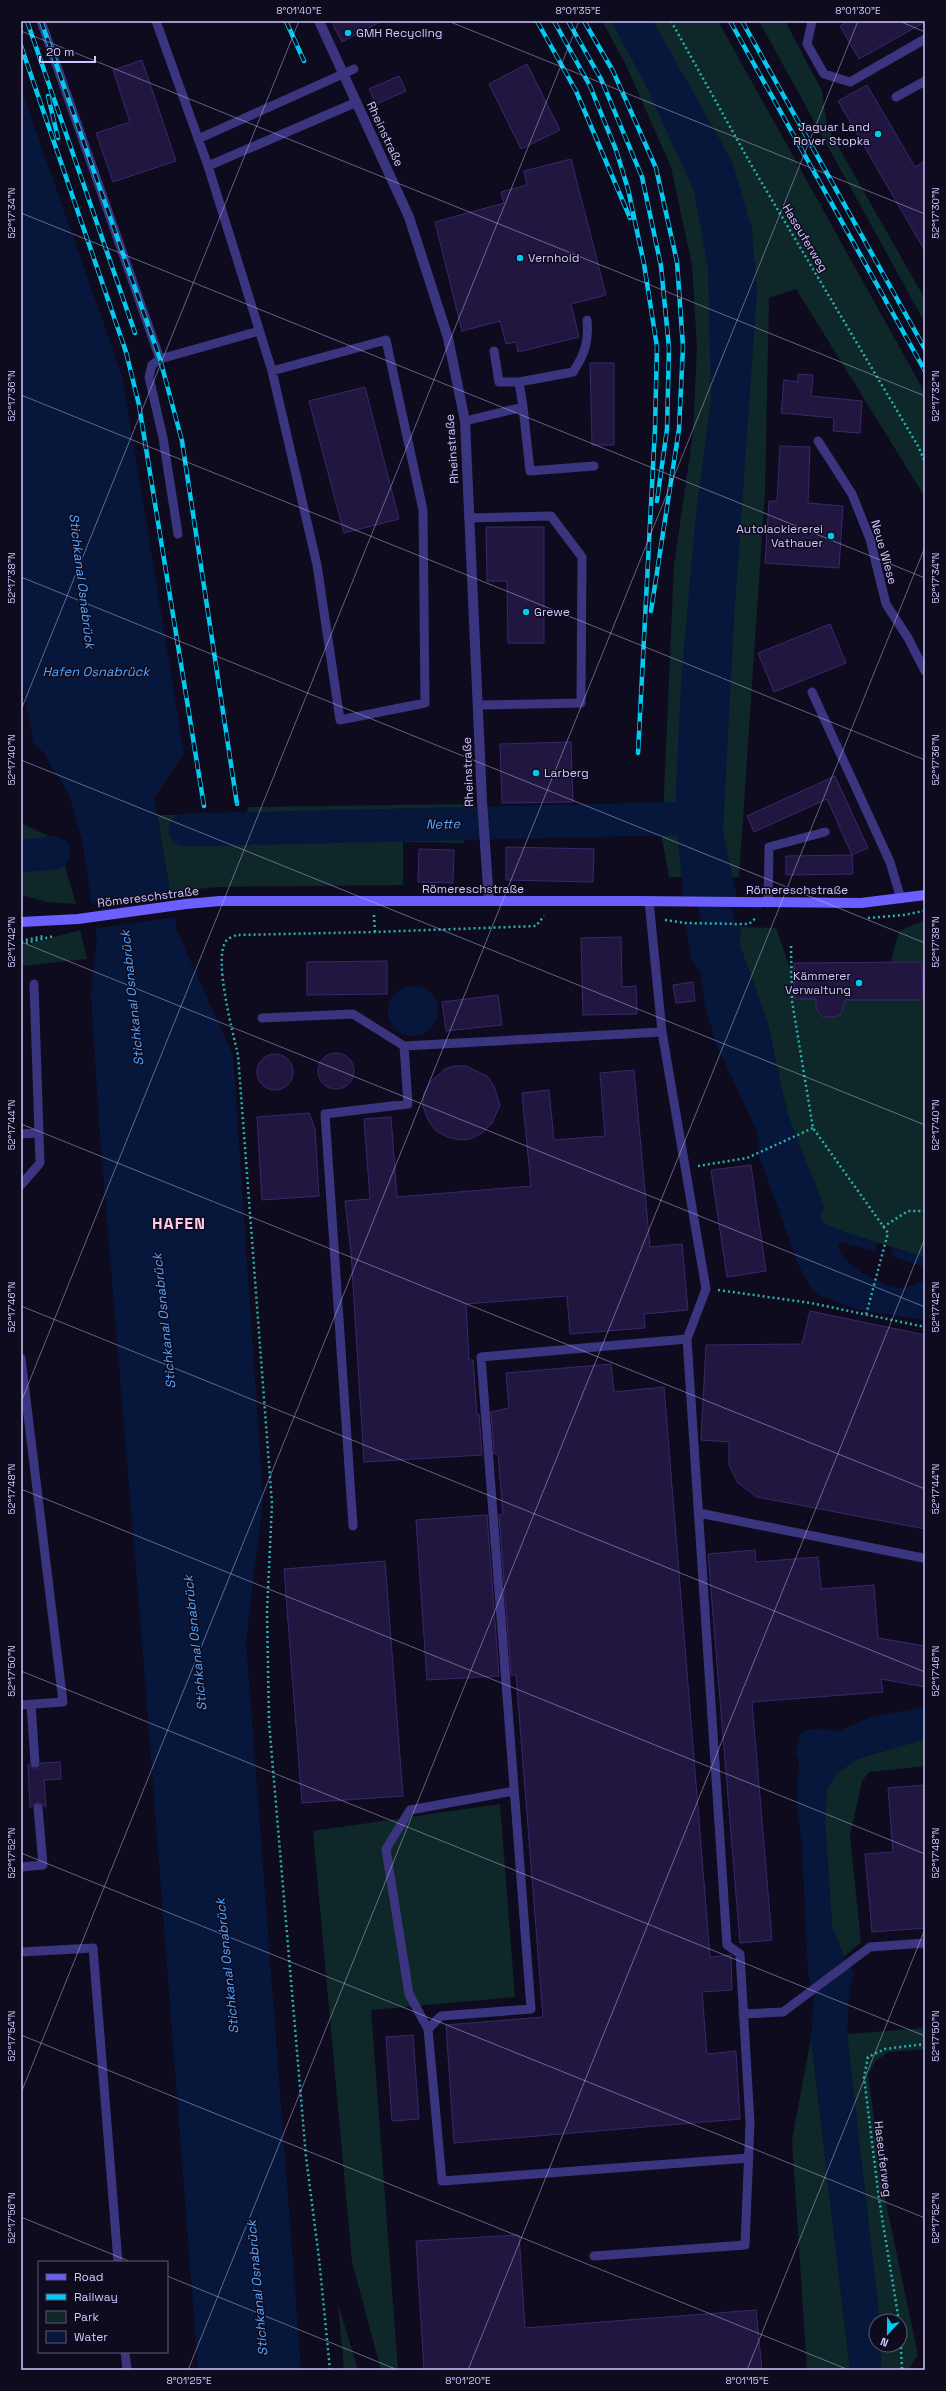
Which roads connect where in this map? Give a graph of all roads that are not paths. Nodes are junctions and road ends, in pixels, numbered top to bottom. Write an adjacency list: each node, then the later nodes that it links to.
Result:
1 (41, 21): 16 (lane)
2 (156, 21): 11 (lane)
3 (319, 21): 7 (street, Rheinstraße)
4 (812, 21): 5 (lane)
5 (925, 40)
6 (354, 69): 7 (lane)
7 (343, 73): 10 (street, Rheinstraße); 11 (lane)
8 (925, 80): 9 (lane)
9 (896, 97)
10 (357, 102): 12 (lane); 20 (street, Rheinstraße)
11 (198, 139): 12 (lane)
12 (208, 166): 14 (lane)
13 (587, 320): 18 (lane)
14 (259, 331): 16 (lane); 17 (lane)
15 (494, 351): 18 (lane)
16 (160, 359): 24 (lane)
17 (272, 371): 17 (lane)
18 (519, 382): 19 (lane)
19 (523, 407): 20 (lane); 22 (lane)
20 (465, 422): 23 (street, Rheinstraße)
21 (818, 441): 25 (lane, Neue Wiese)
22 (594, 466)
23 (469, 518): 27 (street, Rheinstraße); 27 (lane)
24 (178, 534)
25 (925, 672)
26 (812, 692): 30 (lane)
27 (478, 705): 31 (street, Rheinstraße)
28 (825, 832): 33 (lane)
29 (925, 895): 30 (main road, Römereschstraße)
30 (901, 899): 33 (main road, Römereschstraße)
31 (489, 901): 32 (main road, Römereschstraße); 34 (main road, Römereschstraße)
32 (649, 901): 33 (main road, Römereschstraße); 37 (lane)
33 (768, 903)
34 (21, 922)
35 (34, 984): 39 (lane)
36 (262, 1018): 38 (lane)
37 (662, 1032): 38 (lane); 42 (lane)
38 (404, 1046): 45 (lane)
39 (39, 1133): 40 (lane); 41 (lane)
40 (21, 1134)
41 (21, 1185)
42 (687, 1339): 44 (lane); 49 (lane)
43 (21, 1358): 47 (lane)
44 (698, 1512): 46 (lane); 54 (lane)
45 (353, 1526)
46 (923, 1558)
47 (26, 1705): 48 (lane)
48 (35, 1764)
49 (514, 1791): 55 (lane); 55 (lane)
50 (38, 1808): 51 (lane)
51 (21, 1866)
52 (925, 1943): 54 (lane)
53 (21, 1952): 58 (lane)
54 (743, 2014): 56 (lane)
55 (428, 2029): 56 (lane)
56 (749, 2158): 57 (lane)
57 (594, 2256)
58 (118, 2261)
59 (125, 2353): 60 (lane)
60 (126, 2370)

